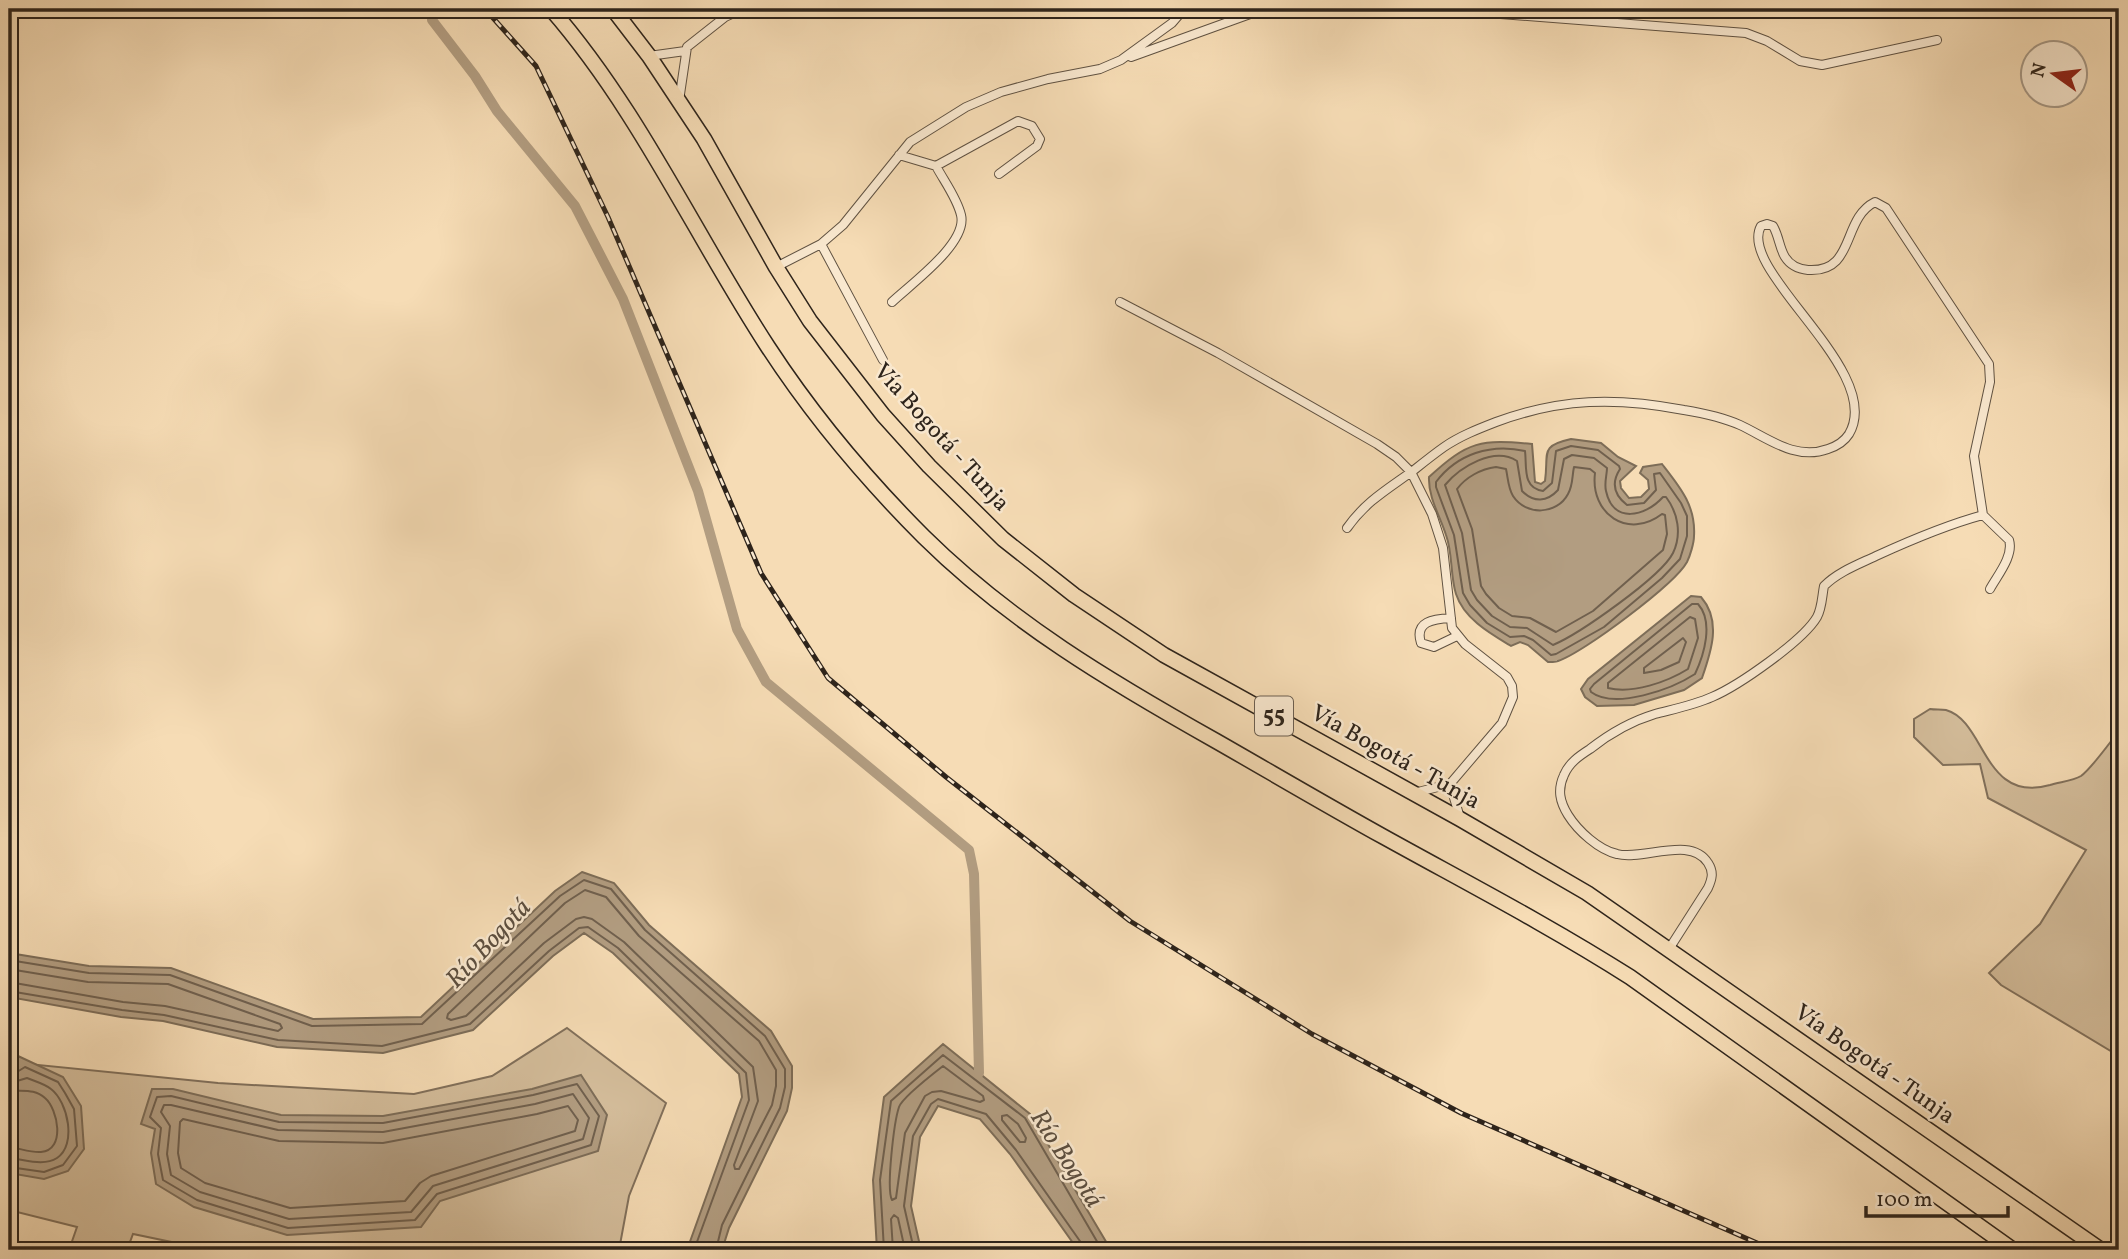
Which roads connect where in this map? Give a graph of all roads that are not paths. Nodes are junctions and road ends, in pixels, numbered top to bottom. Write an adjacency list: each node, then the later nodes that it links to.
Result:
1 (551, 9): 30 (highway, 55)
2 (613, 9): 9 (highway, Vía Bogotá - Tunja / 55)
3 (743, 9): 8 (street)
4 (1184, 9): 10 (street)
5 (1264, 9): 10 (street)
6 (1436, 9): 7 (street)
7 (1937, 40)
8 (685, 51): 9 (street); 11 (street)
9 (649, 56): 11 (highway, Vía Bogotá - Tunja / 55)
10 (1121, 60): 12 (street)
11 (679, 101): 16 (highway, Vía Bogotá - Tunja / 55)
12 (899, 155): 13 (street); 15 (street)
13 (936, 166): 14 (street); 17 (street)
14 (999, 174)
15 (821, 244): 16 (street); 19 (street)
16 (776, 267): 27 (highway, Vía Bogotá - Tunja / 55)
17 (892, 302)
18 (1120, 302): 20 (street)
19 (883, 360)
20 (1411, 472): 21 (street); 22 (street); 24 (street)
21 (1983, 514): 23 (street); 29 (street)
22 (1347, 528)
23 (1990, 589)
24 (1451, 618): 25 (street); 25 (street)
25 (1457, 636): 26 (street)
26 (1450, 784): 27 (street); 28 (street)
27 (1412, 794): 28 (highway, Vía Bogotá - Tunja / 55)
28 (1460, 819): 29 (highway, Vía Bogotá - Tunja / 55)
29 (1669, 949): 31 (highway, Vía Bogotá - Tunja / 55)
30 (2013, 1250)
31 (2101, 1250)

